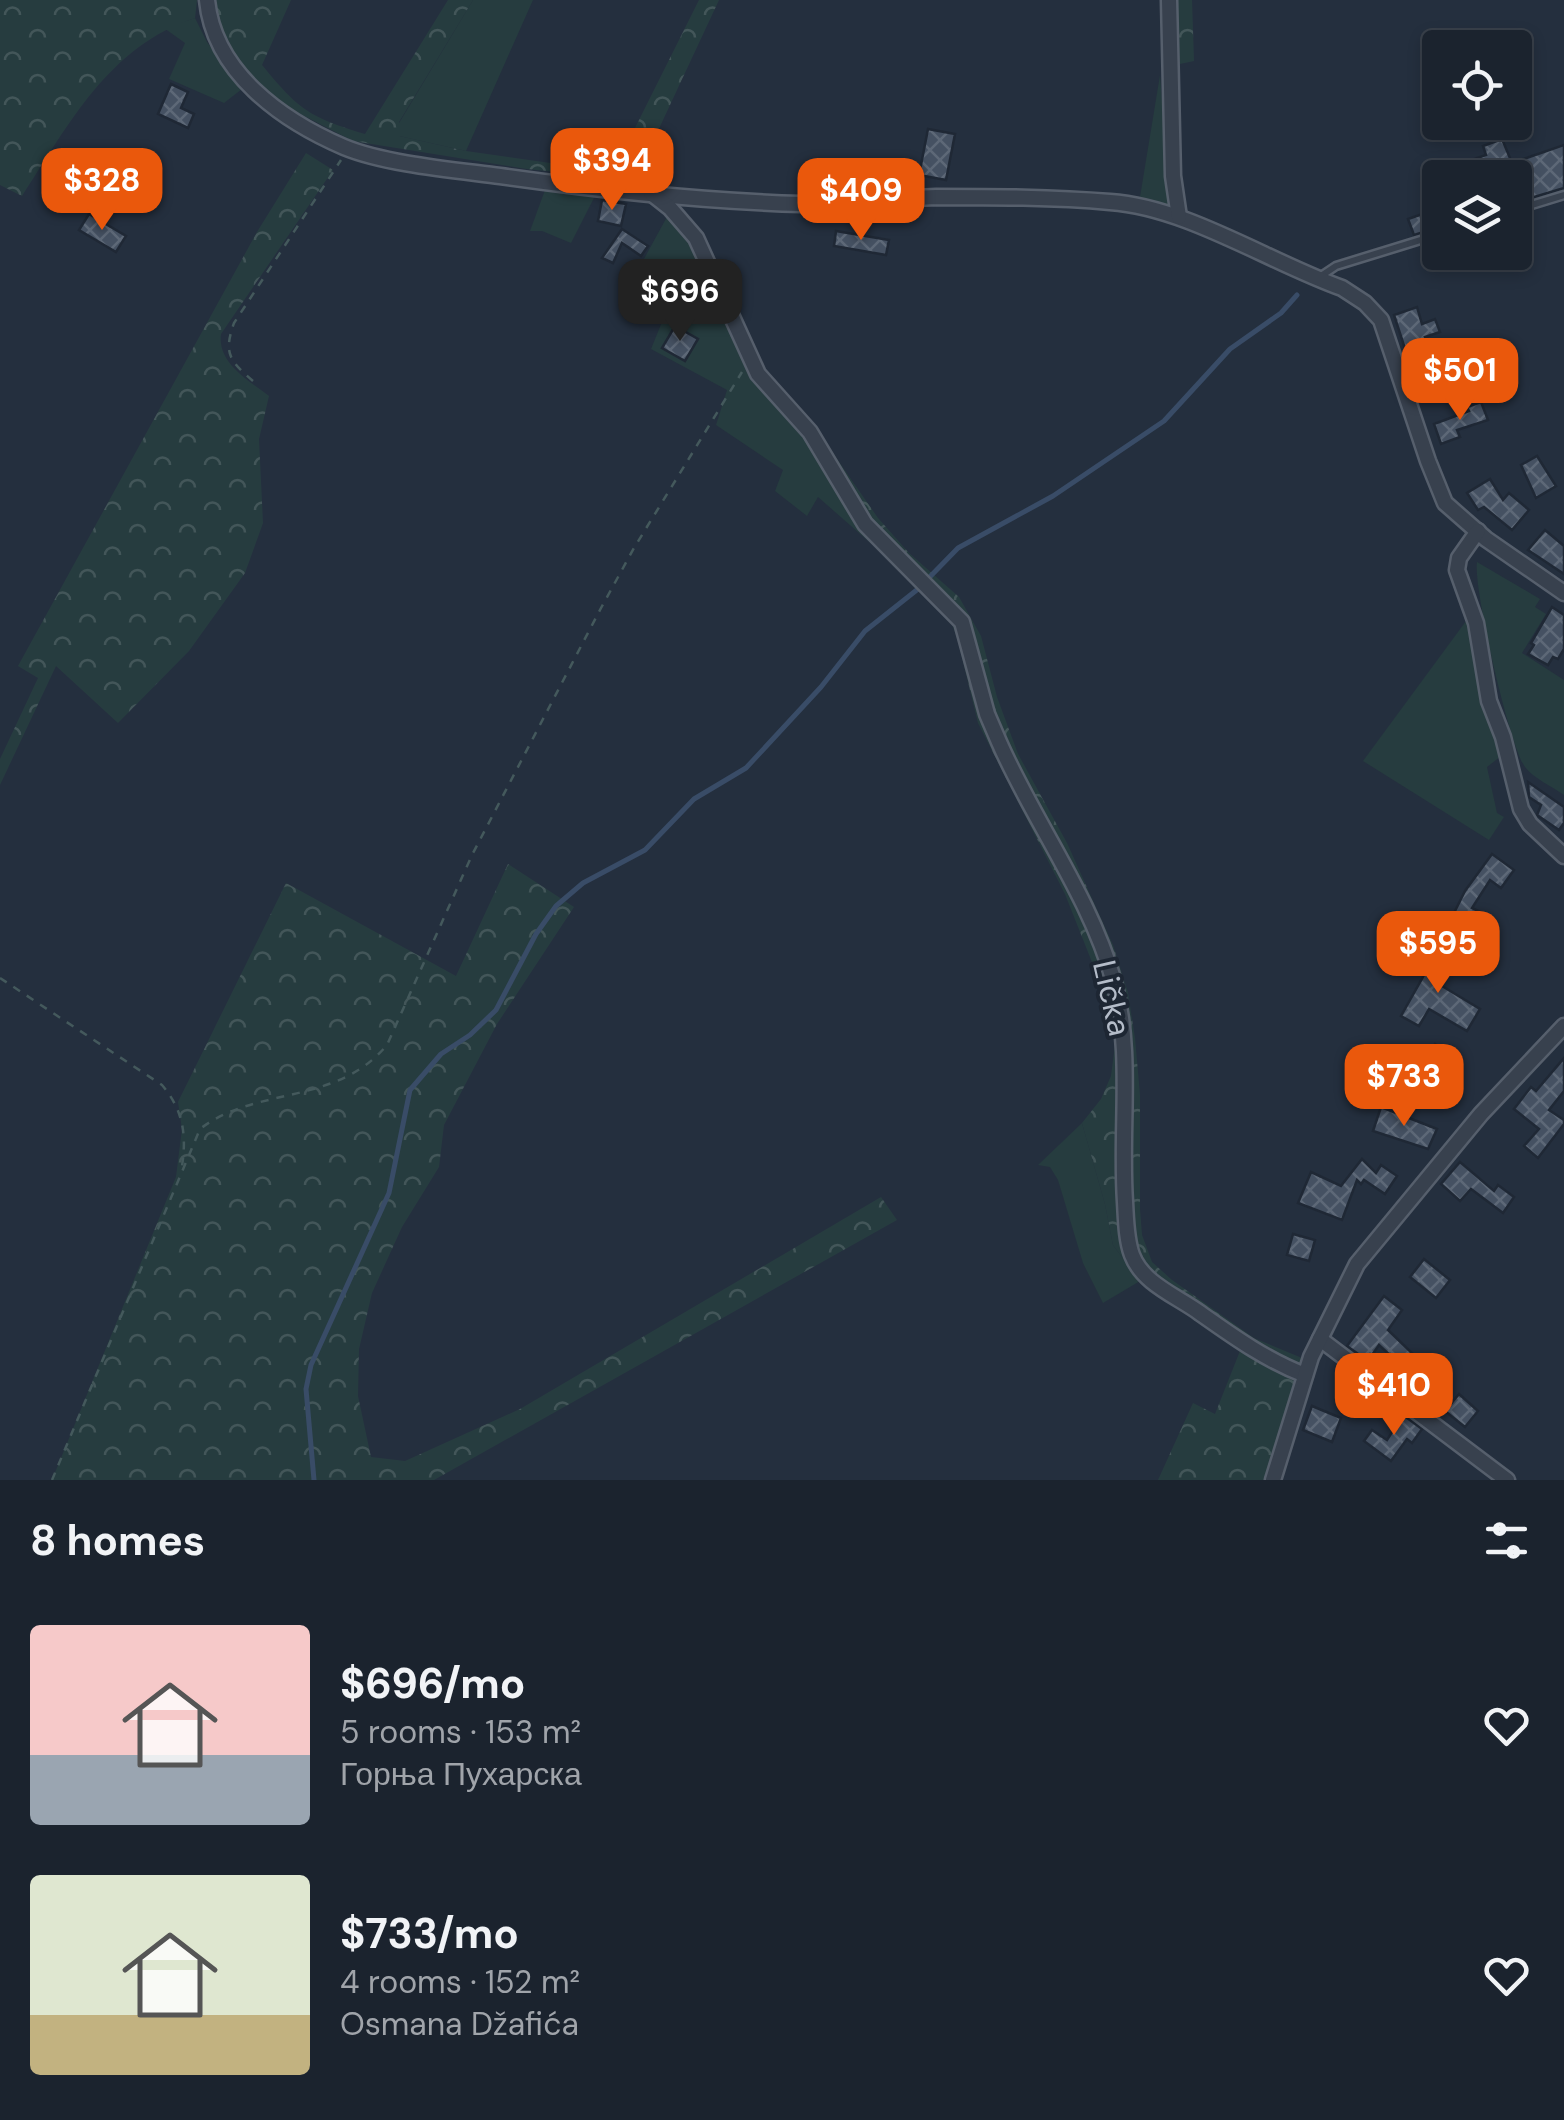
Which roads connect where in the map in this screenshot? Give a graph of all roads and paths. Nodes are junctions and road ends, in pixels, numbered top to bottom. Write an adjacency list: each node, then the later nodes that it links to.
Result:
1 (208, 0): 3 (street)
2 (1169, 0): 7 (street)
3 (345, 148): 4 (street); 11 (path)
4 (651, 194): 7 (street); 10 (street, Lička)
5 (1564, 195): 6 (lane)
6 (1532, 205)
7 (1178, 217): 9 (street)
8 (1422, 240): 9 (lane)
9 (1317, 279): 12 (street)
10 (750, 357): 17 (path); 19 (street, Lička)
11 (254, 381)
12 (1478, 531): 13 (street); 14 (street)
13 (1564, 593)
14 (1564, 856)
15 (0, 978): 17 (path)
16 (1564, 1026): 18 (street)
17 (180, 1178): 20 (path)
18 (1320, 1339): 19 (street); 22 (street)
19 (1305, 1375): 21 (street)
20 (52, 1480)
21 (1272, 1480)
22 (1507, 1480)

